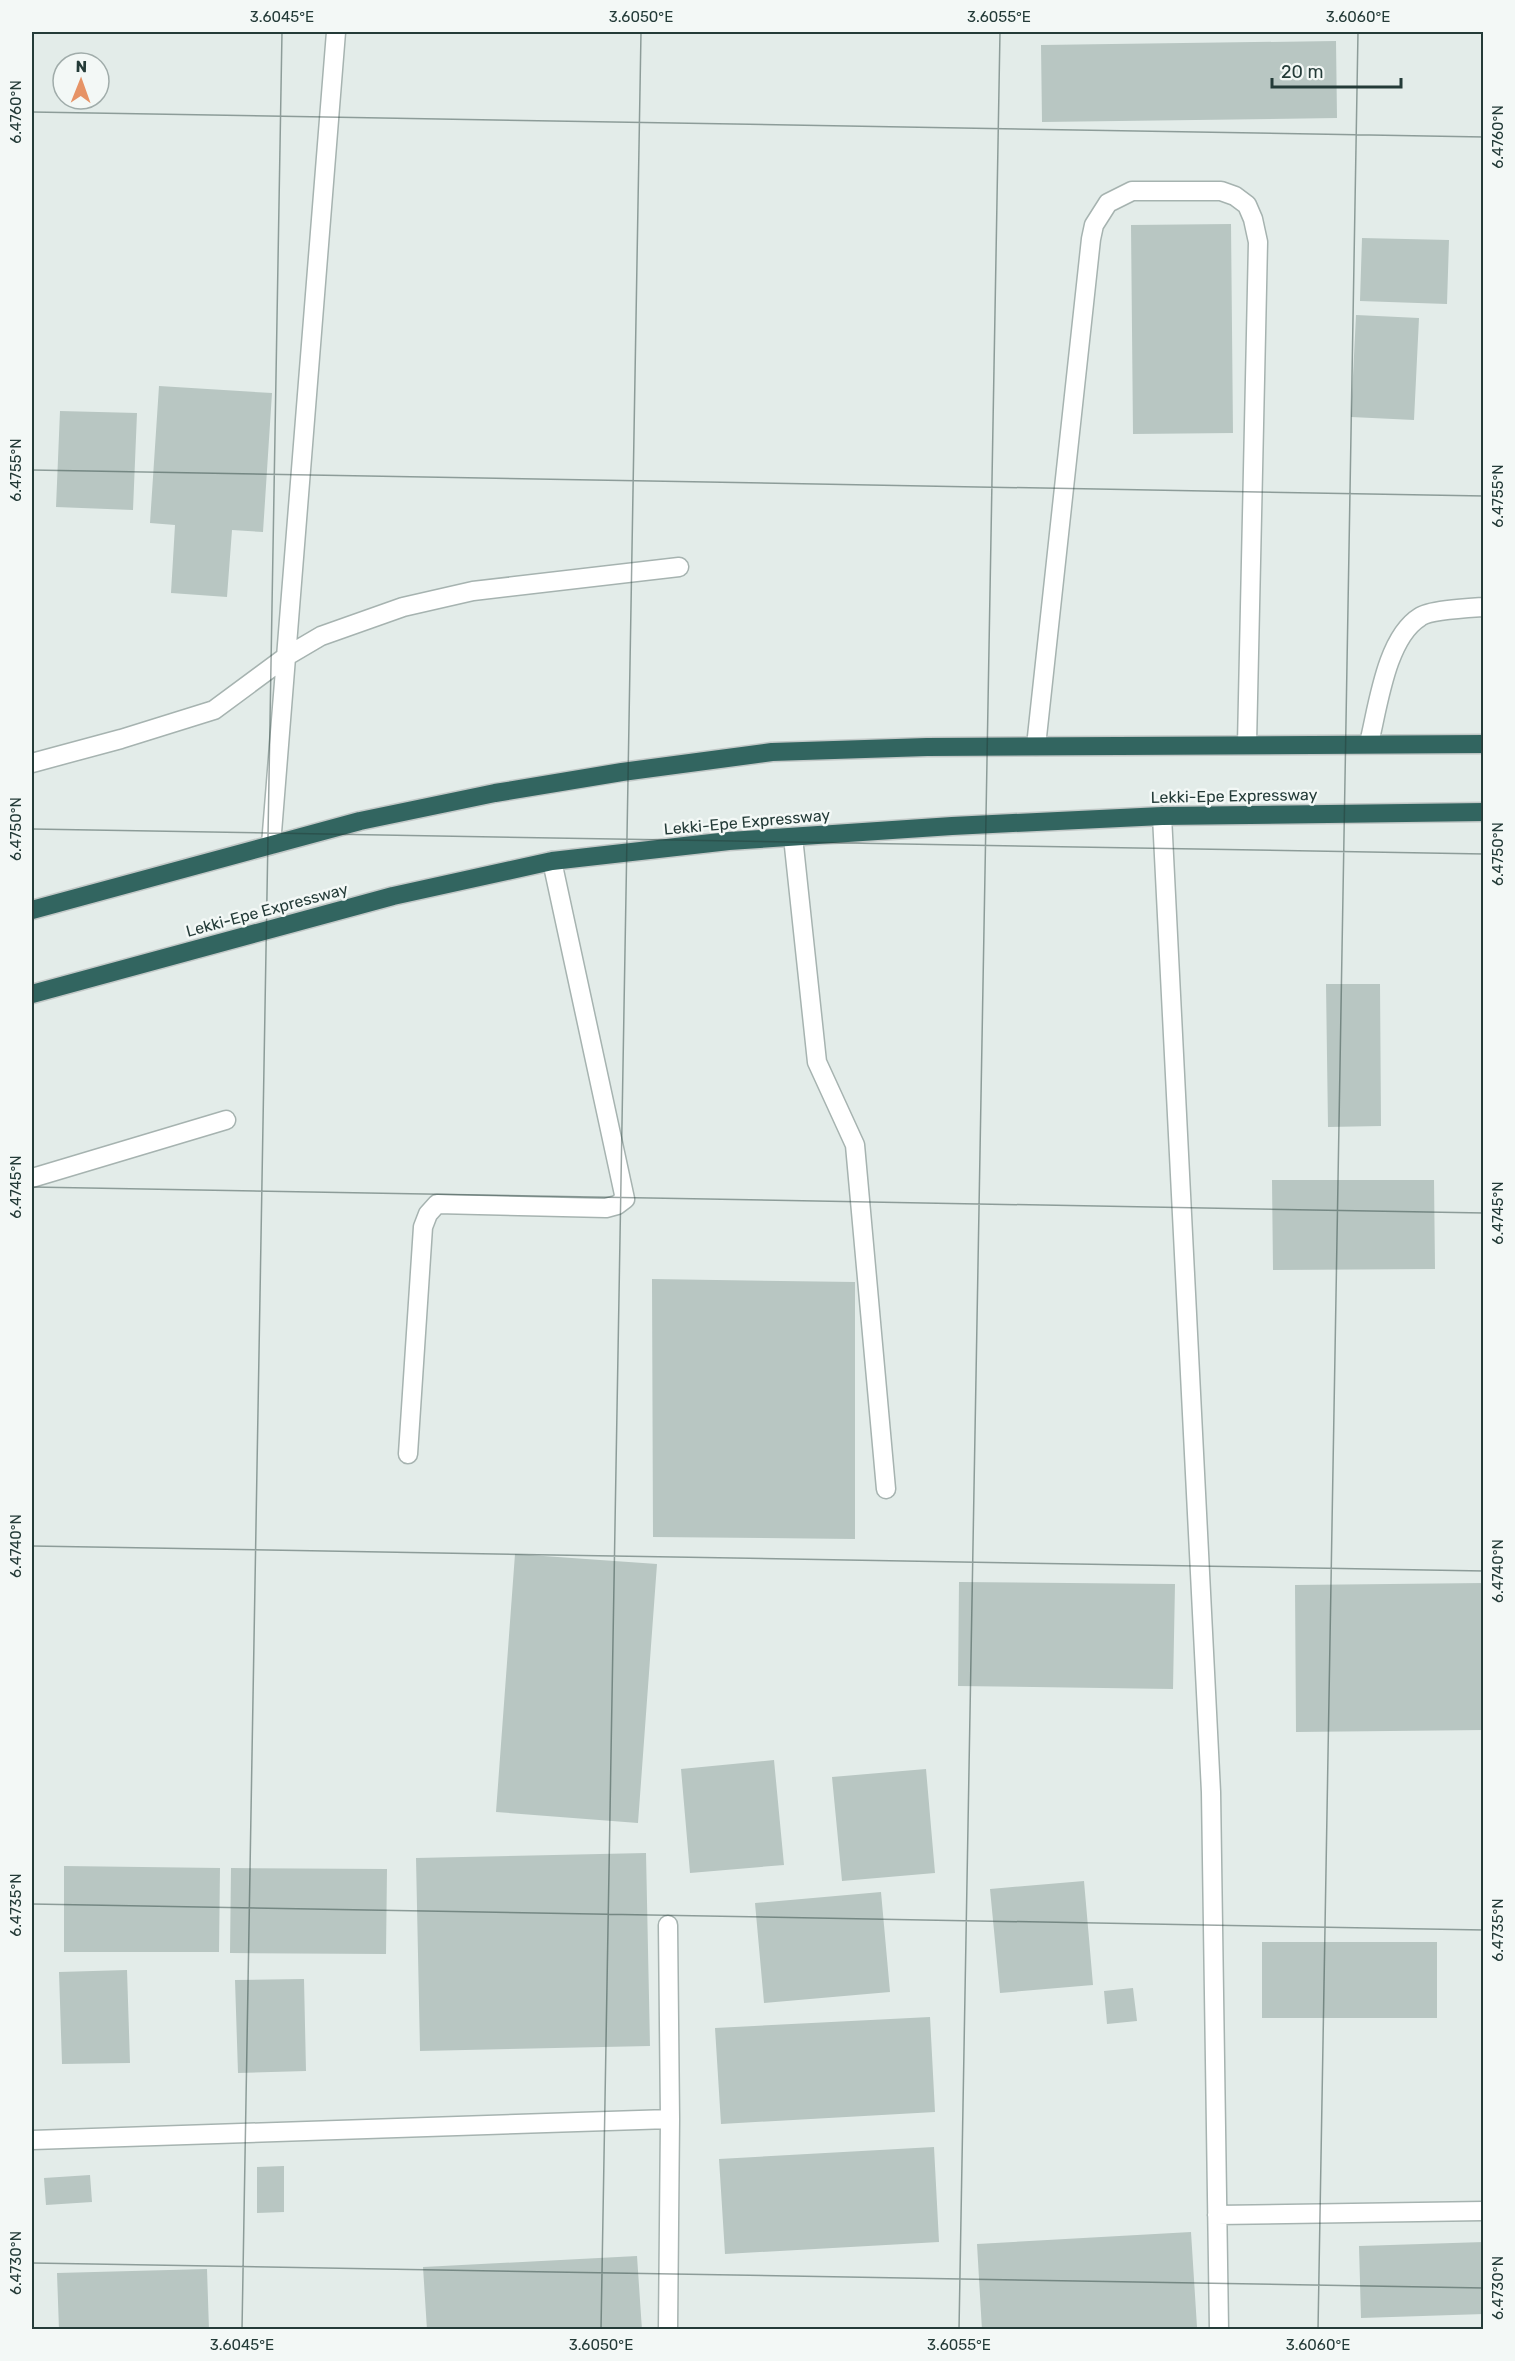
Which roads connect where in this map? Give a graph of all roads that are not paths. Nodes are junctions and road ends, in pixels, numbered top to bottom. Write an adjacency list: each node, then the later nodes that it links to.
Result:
1 (336, 32): 4 (street)
2 (679, 567): 4 (street)
3 (1484, 607): 5 (street)
4 (287, 656): 9 (street); 13 (street)
5 (1369, 743): 6 (highway); 7 (highway)
6 (1247, 744): 8 (highway); 8 (street)
7 (1484, 744)
8 (1036, 746): 13 (highway)
9 (32, 763)
10 (1484, 812): 11 (highway, Lekki-Epe Expressway)
11 (1162, 816): 12 (highway, Lekki-Epe Expressway); 25 (street)
12 (793, 837): 14 (highway, Lekki-Epe Expressway); 20 (street)
13 (271, 845): 15 (highway)
14 (552, 861): 16 (highway, Lekki-Epe Expressway); 19 (street)
15 (32, 910)
16 (32, 994)
17 (226, 1120): 18 (street)
18 (32, 1178)
19 (408, 1454)
20 (886, 1489)
21 (668, 1925): 22 (street)
22 (670, 2119): 23 (street); 26 (street)
23 (32, 2140)
24 (1484, 2211): 25 (street)
25 (1217, 2215): 27 (street)
26 (668, 2330)
27 (1219, 2330)

